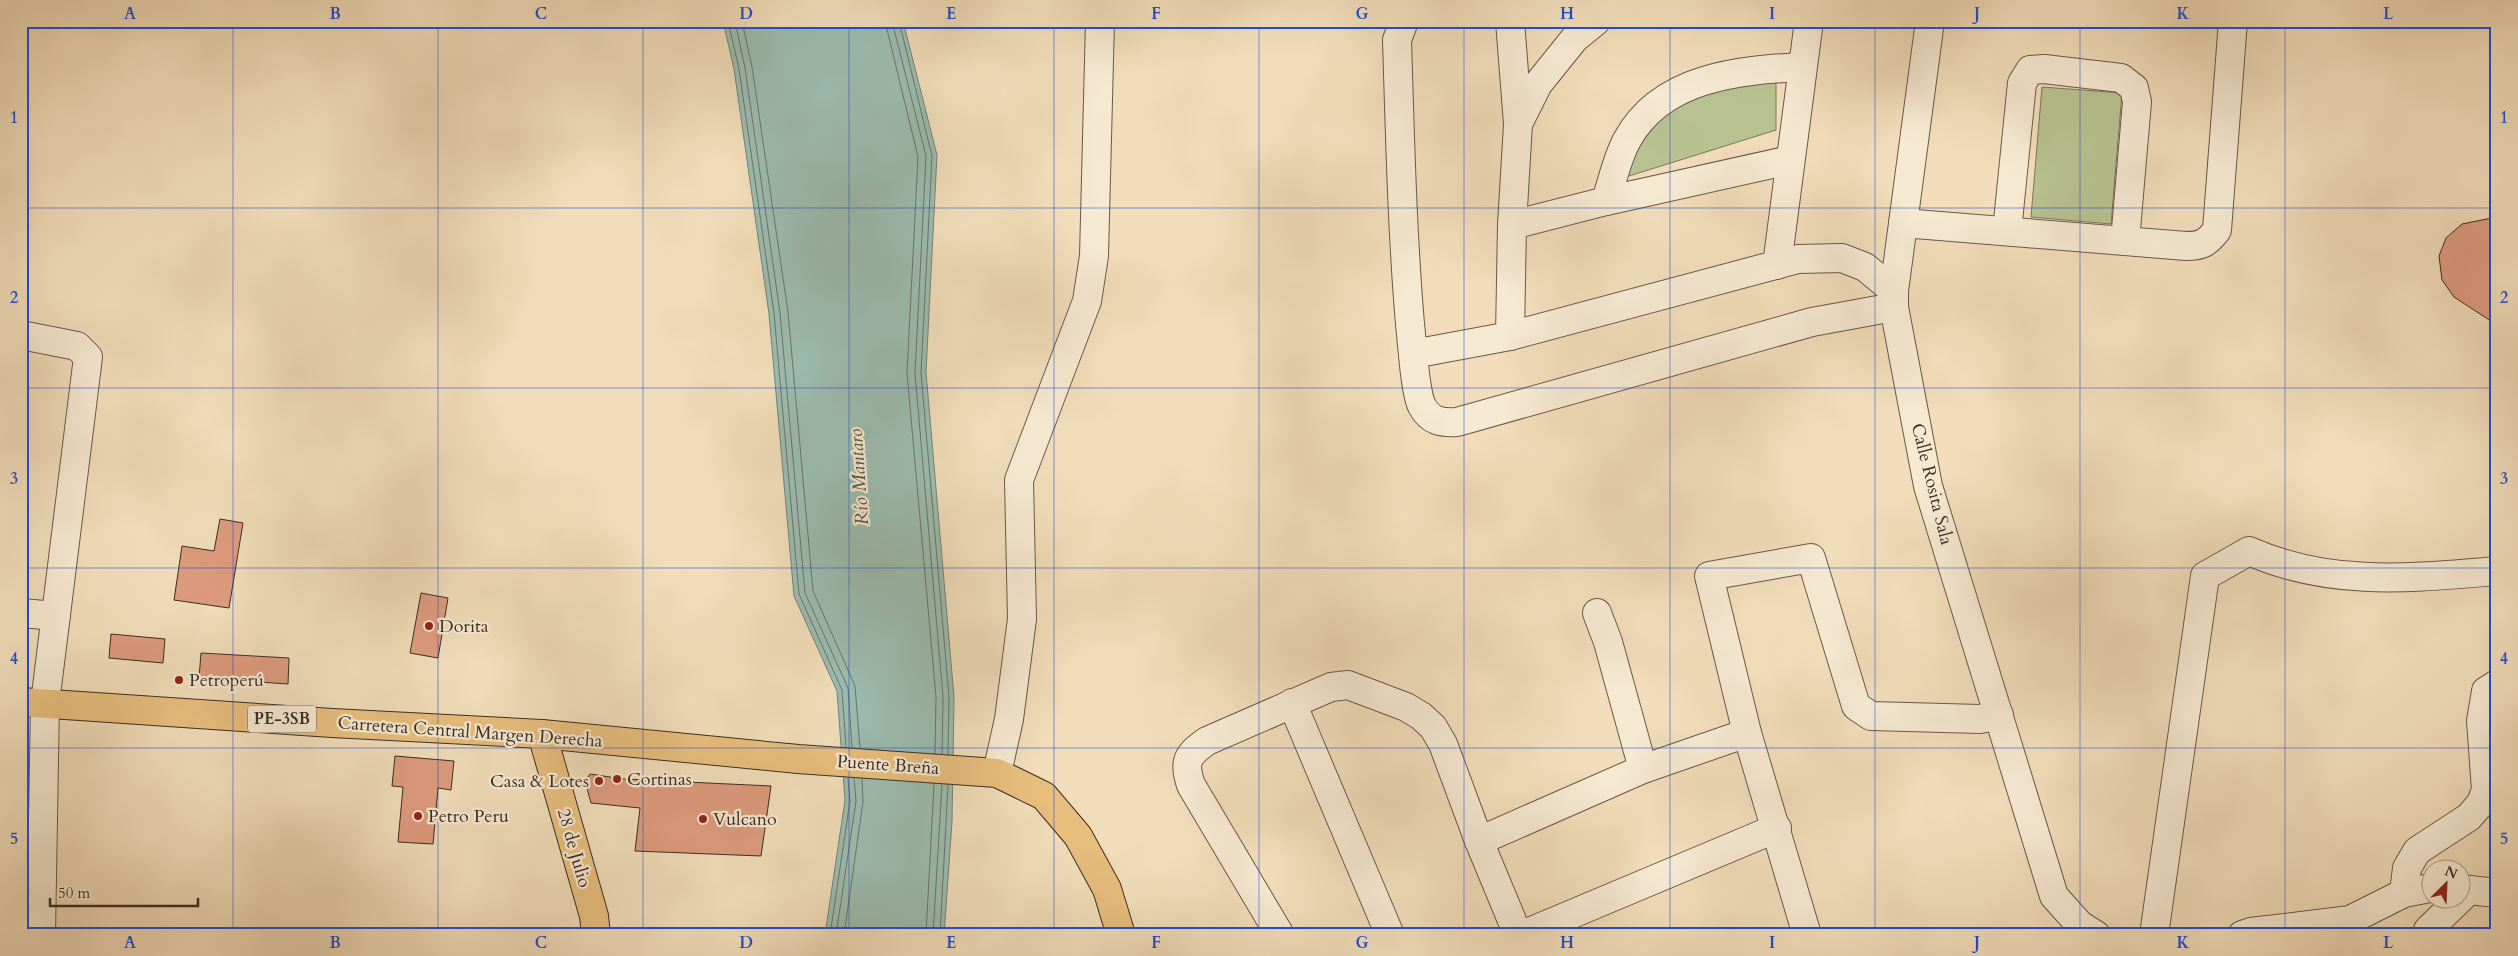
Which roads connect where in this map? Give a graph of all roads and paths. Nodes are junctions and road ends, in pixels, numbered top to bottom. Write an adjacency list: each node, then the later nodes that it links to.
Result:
1 (1100, 21): 33 (street)
2 (1404, 21): 20 (street)
3 (1510, 21): 9 (street)
4 (1596, 21): 9 (street)
5 (1809, 21): 8 (street)
6 (1930, 21): 12 (street, Calle Rosita Sala)
7 (2233, 21): 15 (street)
8 (1802, 67): 10 (street); 11 (street)
9 (1518, 124): 13 (street)
10 (1790, 160): 11 (street); 16 (street)
11 (1606, 202): 13 (street)
12 (1903, 223): 14 (street); 17 (street, Calle Rosita Sala)
13 (1512, 225): 19 (street)
14 (2007, 231): 15 (street); 15 (street)
15 (2125, 241)
16 (1777, 265): 17 (street); 19 (street)
17 (1894, 299): 20 (street); 28 (street, Calle Rosita Sala)
18 (21, 335): 24 (street)
19 (1510, 336): 20 (street)
20 (1413, 354)
21 (2497, 570): 51 (street)
22 (21, 613): 24 (street)
23 (1598, 613): 32 (street)
24 (56, 616): 26 (street)
25 (2497, 684): 38 (street)
26 (33, 703): 30 (main road, Carretera Central Margen Derecha / PE-3SB); 43 (street)
27 (1292, 703): 35 (street); 46 (street); 47 (street)
28 (1999, 715): 29 (street); 41 (street, Calle Rosita Sala)
29 (1747, 733): 32 (street); 34 (street)
30 (542, 734): 31 (main road, Carretera Central Margen Derecha); 44 (main road, 28 de Julio)
31 (798, 759): 33 (main road, Puente Breña)
32 (1643, 769): 35 (street)
33 (987, 772): 45 (main road)
34 (1777, 828): 49 (street); 50 (street)
35 (1479, 841): 48 (street)
36 (2420, 890): 38 (street)
37 (2470, 890): 39 (street)
38 (2404, 893): 42 (street); 52 (street)
39 (2497, 893)
40 (2450, 908): 42 (street)
41 (2078, 932)
42 (2430, 932)
43 (41, 935)
44 (596, 935)
45 (1121, 935)
46 (1280, 935)
47 (1390, 935)
48 (1518, 935)
49 (1522, 935)
50 (1807, 935)
51 (2154, 935)
52 (2242, 935)

